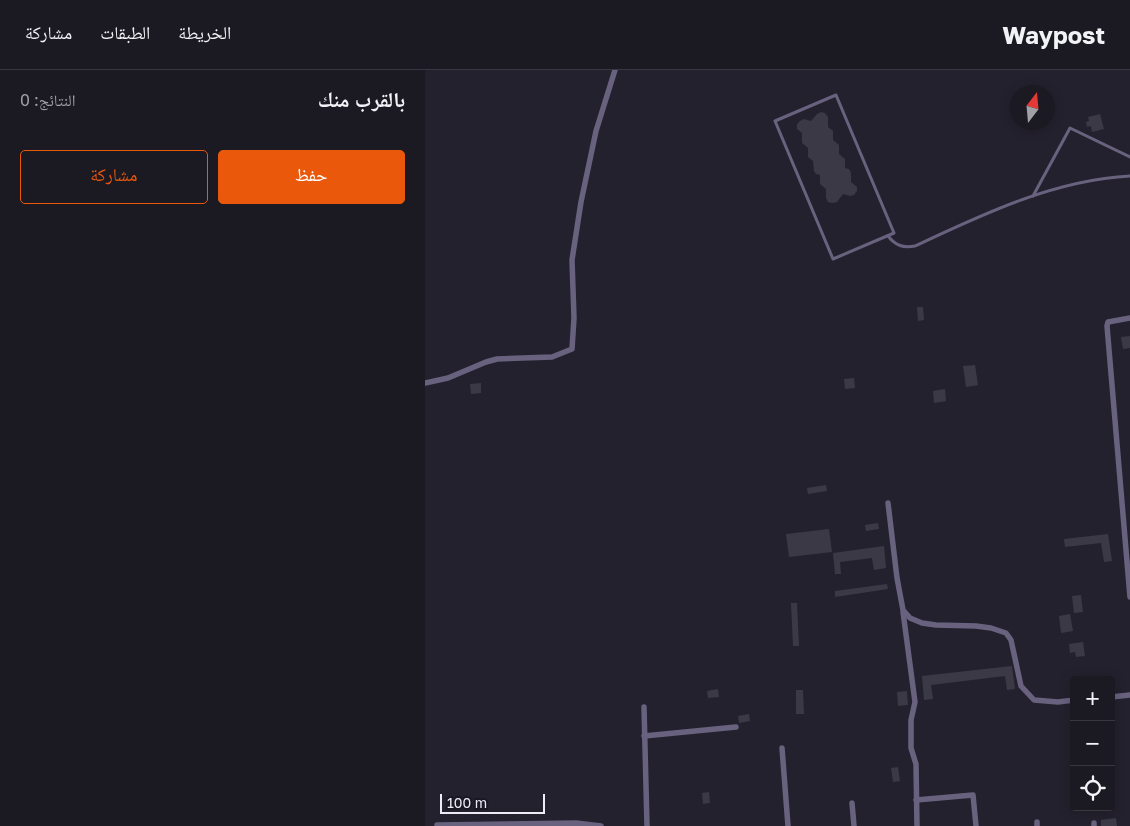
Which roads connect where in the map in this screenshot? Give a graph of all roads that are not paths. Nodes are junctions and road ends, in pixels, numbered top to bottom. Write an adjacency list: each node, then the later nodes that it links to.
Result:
1 (615, 70): 7 (street)
2 (1130, 157): 4 (lane)
3 (1130, 176): 4 (lane)
4 (1032, 196): 5 (lane)
5 (888, 236): 5 (lane)
6 (1130, 318): 9 (street)
7 (425, 382)
8 (888, 503): 11 (street)
9 (1127, 512): 10 (street)
10 (1130, 596)
11 (903, 610): 14 (street); 19 (street)
12 (1130, 695): 13 (street)
13 (1115, 696)
14 (1070, 700)
15 (644, 708): 17 (street)
16 (735, 727): 17 (street)
17 (644, 736): 23 (street)
18 (782, 748): 24 (street)
19 (916, 800): 26 (street); 27 (street)
20 (852, 803): 25 (street)
21 (437, 825): 22 (street)
22 (601, 826)
23 (647, 826)
24 (788, 826)
25 (854, 826)
26 (917, 826)
27 (976, 826)

